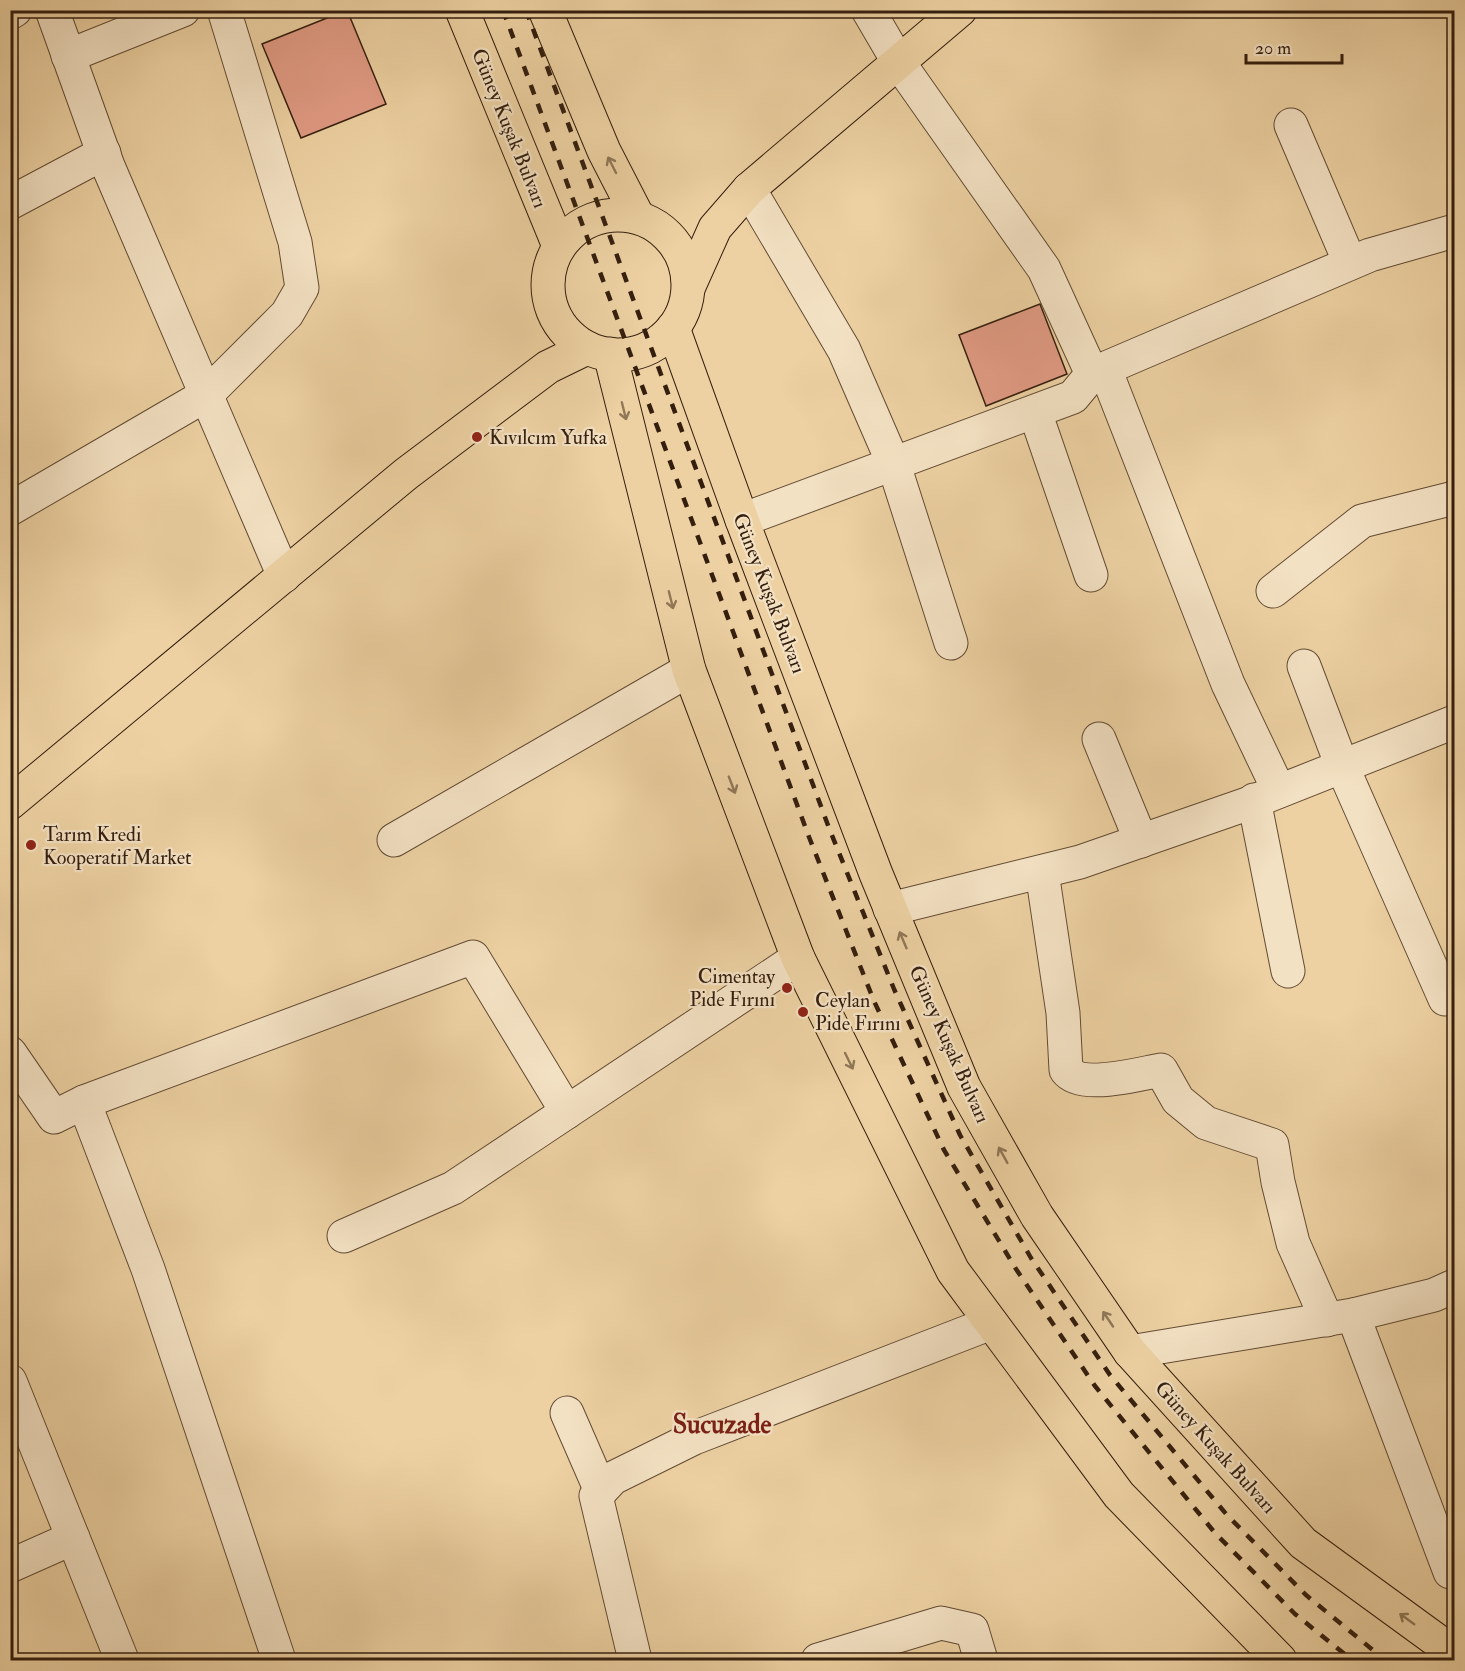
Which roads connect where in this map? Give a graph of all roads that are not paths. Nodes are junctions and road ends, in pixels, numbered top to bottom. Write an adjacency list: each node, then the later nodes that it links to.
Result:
1 (15, 10): 9 (street)
2 (52, 10): 10 (street)
3 (183, 10): 10 (street)
4 (224, 10): 27 (street)
5 (462, 10): 19 (main road, Güney Kuşak Bulvarı)
6 (545, 10): 16 (main road, one-way to 6)
7 (868, 10): 11 (street)
8 (960, 10): 11 (main road)
9 (10, 13)
10 (68, 56): 13 (street)
11 (899, 63): 14 (main road); 26 (street)
12 (1291, 125): 20 (street)
13 (104, 153): 15 (street); 27 (street)
14 (749, 189): 17 (main road); 29 (street)
15 (10, 203)
16 (649, 222): 17 (main road); 19 (main road); 21 (main road)
17 (715, 228): 21 (main road)
18 (1455, 231): 20 (street)
19 (559, 246): 22 (main road)
20 (1350, 263): 26 (street)
21 (688, 286): 23 (main road)
22 (554, 314): 24 (main road); 25 (main road)
23 (673, 328): 24 (main road); 32 (main road, Güney Kuşak Bulvarı)
24 (598, 351): 25 (main road); 38 (main road, one-way to 38)
25 (548, 367): 34 (main road)
26 (1098, 372): 28 (street); 42 (street)
27 (206, 395): 31 (street); 34 (street)
28 (1035, 412): 29 (street); 33 (street)
29 (894, 465): 32 (street); 36 (street)
30 (1455, 498): 35 (street)
31 (10, 509)
32 (742, 520): 47 (main road, Güney Kuşak Bulvarı)
33 (1090, 574)
34 (284, 576): 43 (main road)
35 (1273, 591)
36 (951, 643)
37 (1305, 666): 41 (street)
38 (688, 670): 44 (street); 48 (main road, one-way to 48)
39 (1455, 722): 41 (street)
40 (1099, 739): 45 (street)
41 (1342, 766): 42 (street); 50 (street)
42 (1267, 796): 45 (street); 49 (street)
43 (10, 803)
44 (394, 840)
45 (1141, 841): 46 (street)
46 (1042, 872): 47 (street); 56 (street)
47 (890, 909): 58 (main road, Güney Kuşak Bulvarı, one-way to 47)
48 (798, 958): 53 (street); 57 (main road, one-way to 57)
49 (1287, 971)
50 (1445, 999)
51 (10, 1053): 52 (street)
52 (84, 1101): 53 (street); 67 (street)
53 (567, 1112): 54 (street)
54 (344, 1236)
55 (1455, 1286): 56 (street)
56 (1340, 1317): 58 (street); 64 (street)
57 (991, 1323): 61 (street); 71 (main road)
58 (1130, 1352): 65 (main road, Güney Kuşak Bulvarı, one-way to 58)
59 (10, 1381): 62 (street)
60 (567, 1413): 61 (street)
61 (601, 1491): 68 (street)
62 (73, 1538): 63 (street); 66 (street)
63 (10, 1566)
64 (1450, 1572)
65 (1455, 1653)
66 (122, 1660)
67 (279, 1660)
68 (635, 1660)
69 (818, 1660): 70 (street)
70 (981, 1660)
71 (1280, 1660)

